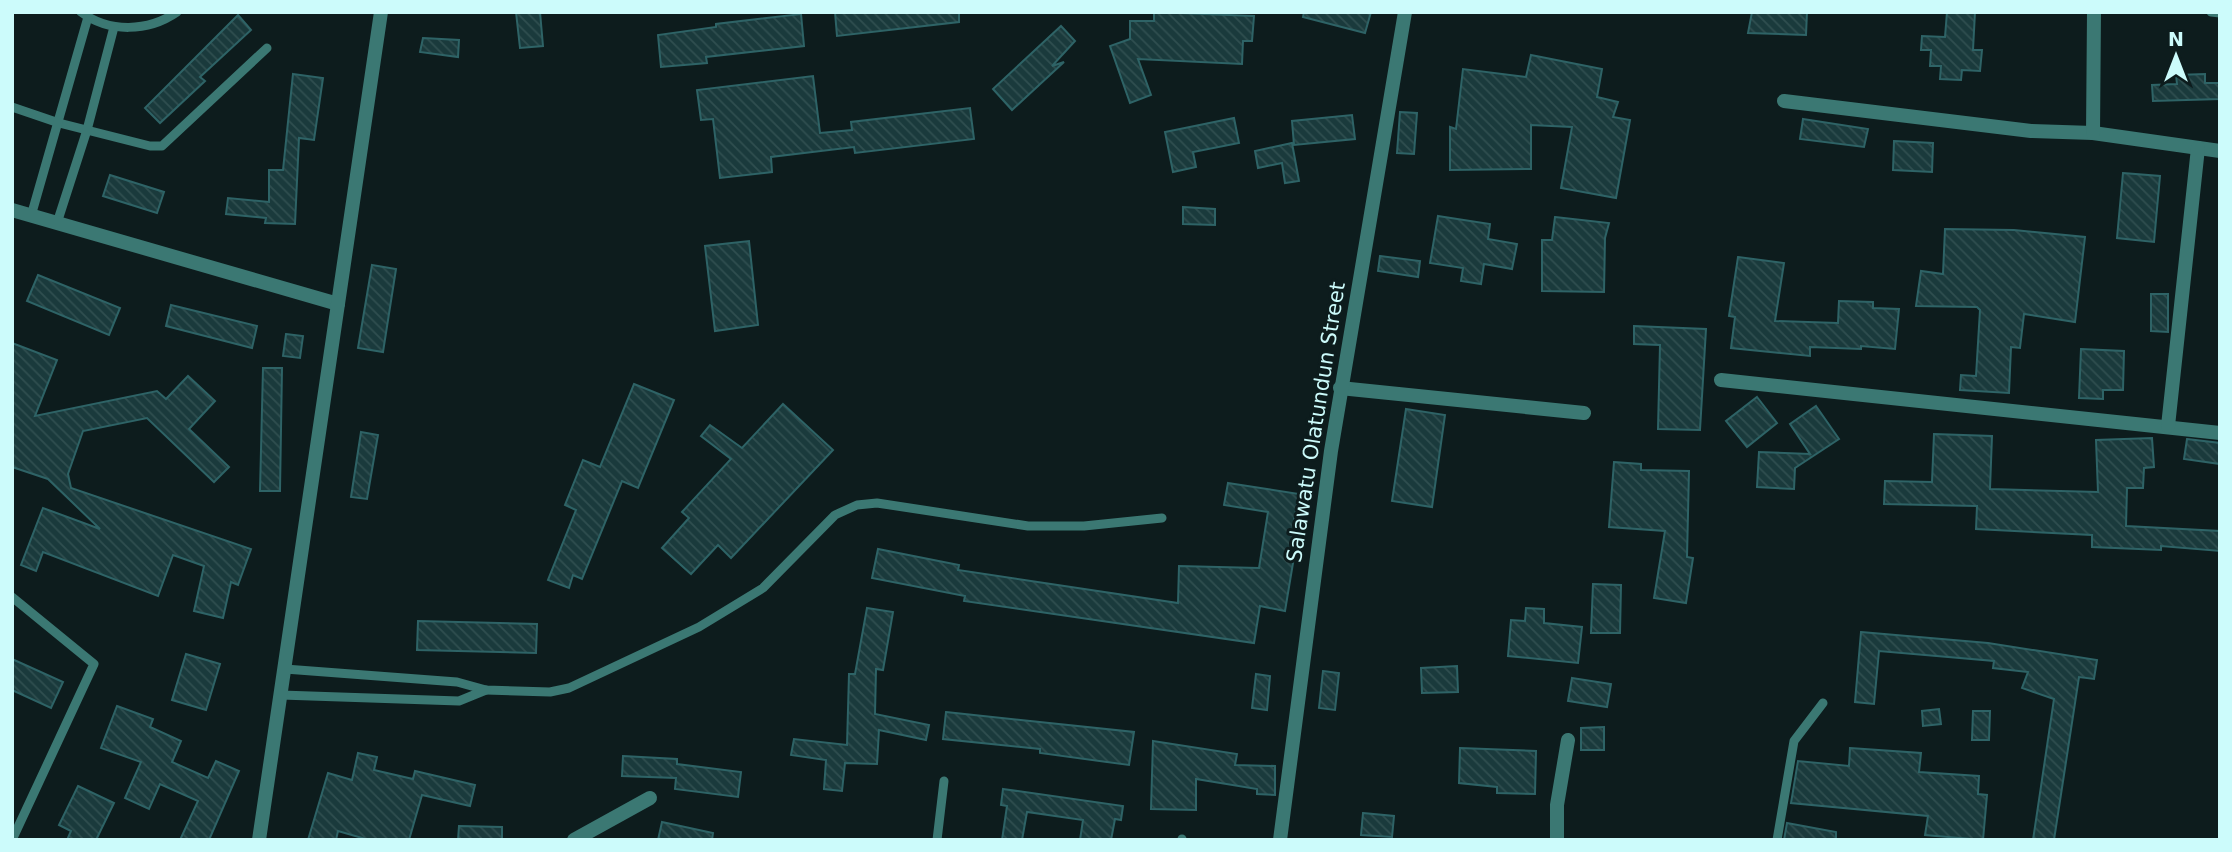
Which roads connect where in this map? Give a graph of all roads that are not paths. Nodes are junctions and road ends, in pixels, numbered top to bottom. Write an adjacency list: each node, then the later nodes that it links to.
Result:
1 (177, 12): 8 (lane)
2 (381, 12): 20 (street)
3 (1405, 12): 22 (street, Salawatu Olatundun Street)
4 (2095, 12): 14 (street)
5 (2211, 12): 6 (lane)
6 (2220, 13)
7 (84, 15): 8 (lane); 12 (lane)
8 (114, 27): 13 (lane)
9 (267, 48): 13 (lane)
10 (1784, 101): 14 (street)
11 (12, 107): 12 (lane)
12 (59, 123): 13 (lane); 18 (lane)
13 (87, 130): 19 (lane)
14 (2093, 133): 15 (street)
15 (2198, 148): 16 (street); 24 (street)
16 (2220, 151)
17 (12, 210): 18 (street)
18 (32, 215): 19 (street)
19 (57, 223): 20 (street)
20 (338, 304): 28 (street)
21 (1721, 380): 24 (street)
22 (1340, 388): 23 (street); 39 (street, Salawatu Olatundun Street)
23 (1584, 413)
24 (2168, 426): 25 (street)
25 (2220, 433)
26 (1162, 518): 29 (lane)
27 (12, 597): 35 (lane)
28 (285, 669): 29 (lane); 30 (street)
29 (485, 690): 30 (lane)
30 (281, 695): 36 (street)
31 (1823, 703): 41 (lane)
32 (1568, 740): 40 (street)
33 (944, 781): 38 (lane)
34 (650, 798): 37 (street)
35 (12, 839)
36 (259, 840)
37 (574, 840)
38 (937, 840)
39 (1280, 840)
40 (1557, 840)
41 (1777, 840)

